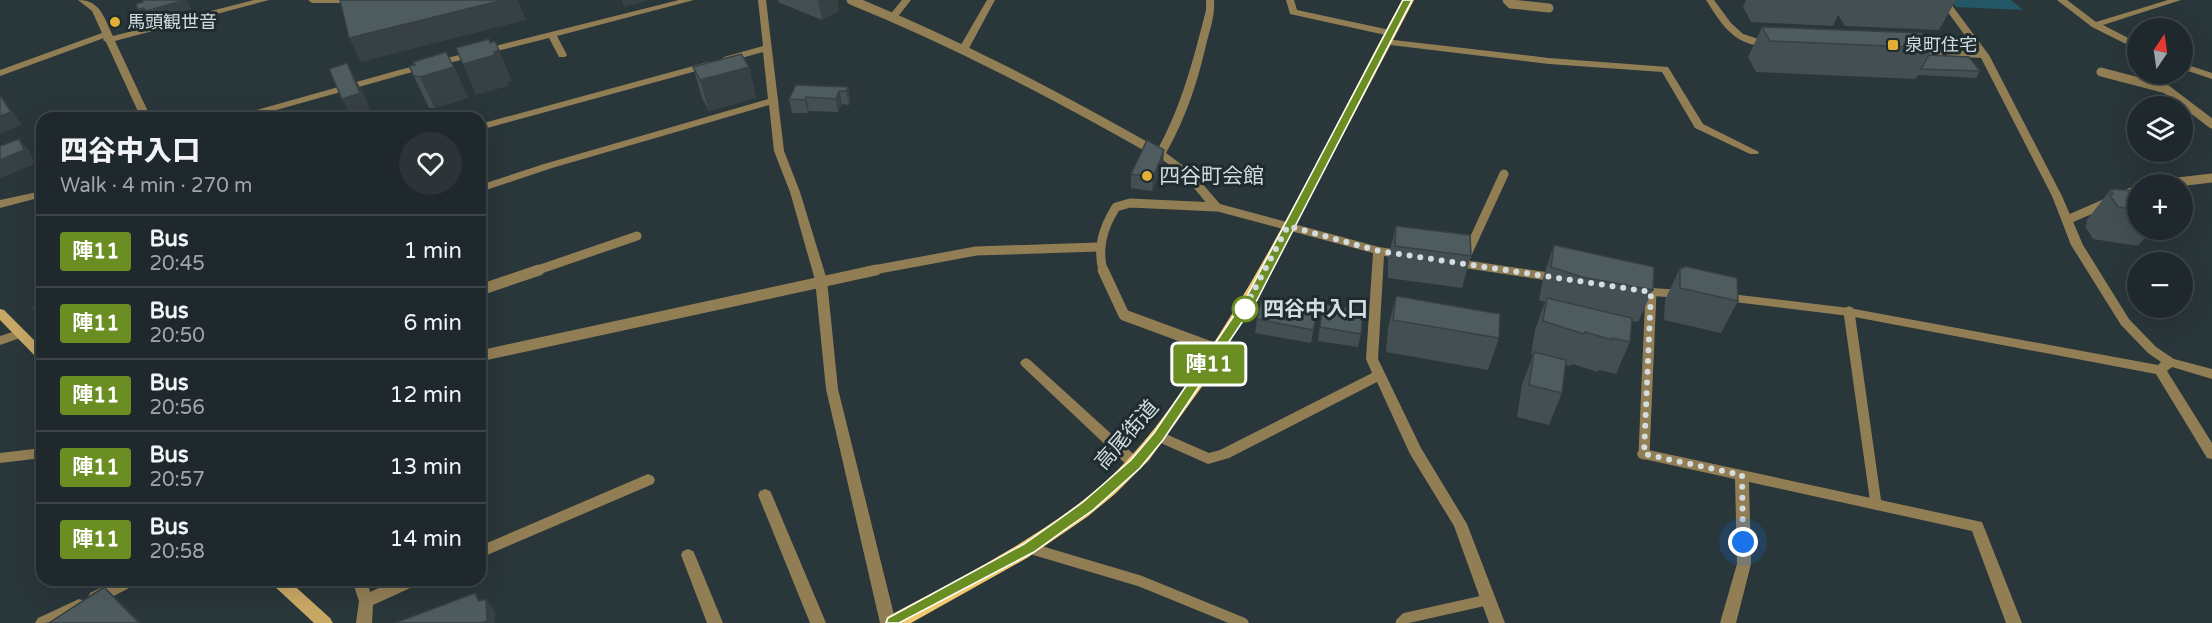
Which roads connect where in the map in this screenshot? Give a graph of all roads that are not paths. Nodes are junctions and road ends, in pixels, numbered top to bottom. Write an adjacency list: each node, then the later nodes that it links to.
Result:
1 (82, 0): 22 (street)
2 (265, 0): 22 (street)
3 (312, 0): 4 (street)
4 (363, 0)
5 (690, 0): 21 (street)
6 (762, 0): 26 (street)
7 (851, 0): 19 (lane)
8 (908, 0): 19 (street)
9 (991, 0): 27 (street)
10 (1210, 0): 41 (street)
11 (1290, 0): 23 (street)
12 (1408, 0): 23 (main road, 高尾街道)
13 (1506, 0): 18 (lane)
14 (1710, 0): 25 (street)
15 (1943, 0): 30 (street)
16 (2061, 0): 20 (street)
17 (2177, 0): 20 (street)
18 (1549, 8)
19 (893, 18): 27 (lane)
20 (2095, 25): 24 (street)
21 (552, 35): 29 (street); 37 (street)
22 (107, 37): 33 (street); 36 (street)
23 (1387, 37): 40 (street); 51 (main road, 高尾街道)
24 (2127, 41)
25 (1785, 45)
26 (767, 48): 35 (street); 39 (street)
27 (963, 50): 41 (lane)
28 (1899, 51): 30 (street)
29 (562, 55)
30 (1984, 55): 50 (street)
31 (2193, 69): 34 (street)
32 (2101, 72): 38 (lane)
33 (0, 73)
34 (2211, 75)
35 (774, 100): 45 (street); 56 (street)
36 (143, 112)
37 (260, 112)
38 (2212, 124)
39 (486, 125)
40 (1754, 152)
41 (1160, 154): 49 (street)
42 (1504, 174): 55 (lane)
43 (2212, 178): 44 (lane)
44 (2193, 180)
45 (486, 187)
46 (2127, 194): 50 (lane)
47 (36, 195): 48 (street)
48 (0, 204)
49 (1216, 207): 51 (street); 53 (lane)
50 (2067, 220): 67 (street)
51 (1288, 226): 54 (street); 64 (main road, 高尾街道)
52 (637, 237): 57 (lane)
53 (1098, 247): 56 (lane); 64 (lane)
54 (1379, 251): 55 (street); 69 (street)
55 (1463, 263): 58 (street)
56 (822, 280): 65 (lane); 94 (street)
57 (486, 288)
58 (1651, 292): 59 (street); 72 (lane)
59 (1848, 312): 67 (street); 79 (lane)
60 (0, 313): 61 (main road)
61 (19, 334): 62 (street); 63 (main road)
62 (0, 341)
63 (36, 350)
64 (1219, 350): 70 (main road, 高尾街道)
65 (486, 356)
66 (1026, 363): 75 (street)
67 (2165, 366): 68 (street); 73 (street)
68 (2212, 374)
69 (1378, 376): 70 (street); 87 (street)
70 (1159, 436): 75 (main road, 高尾街道)
71 (36, 454): 74 (street)
72 (1644, 454): 76 (street)
73 (2212, 454)
74 (0, 458)
75 (1136, 464): 80 (main road, 高尾街道)
76 (1742, 475): 79 (street); 99 (street)
77 (648, 480): 81 (street)
78 (765, 495): 93 (street)
79 (1876, 504): 100 (street)
80 (1029, 548): 95 (main road, 高尾街道); 96 (lane)
81 (486, 549)
82 (688, 555): 92 (street)
83 (120, 586): 89 (street)
84 (284, 586): 90 (main road)
85 (361, 586): 88 (street)
86 (400, 586): 88 (street)
87 (1487, 600): 97 (lane); 98 (street)
88 (366, 601): 91 (street)
89 (43, 623)
90 (325, 623)
91 (364, 623)
92 (715, 623)
93 (818, 623)
94 (888, 623)
95 (894, 623)
96 (1243, 623)
97 (1401, 623)
98 (1497, 623)
99 (1728, 623)
100 (2014, 623)

